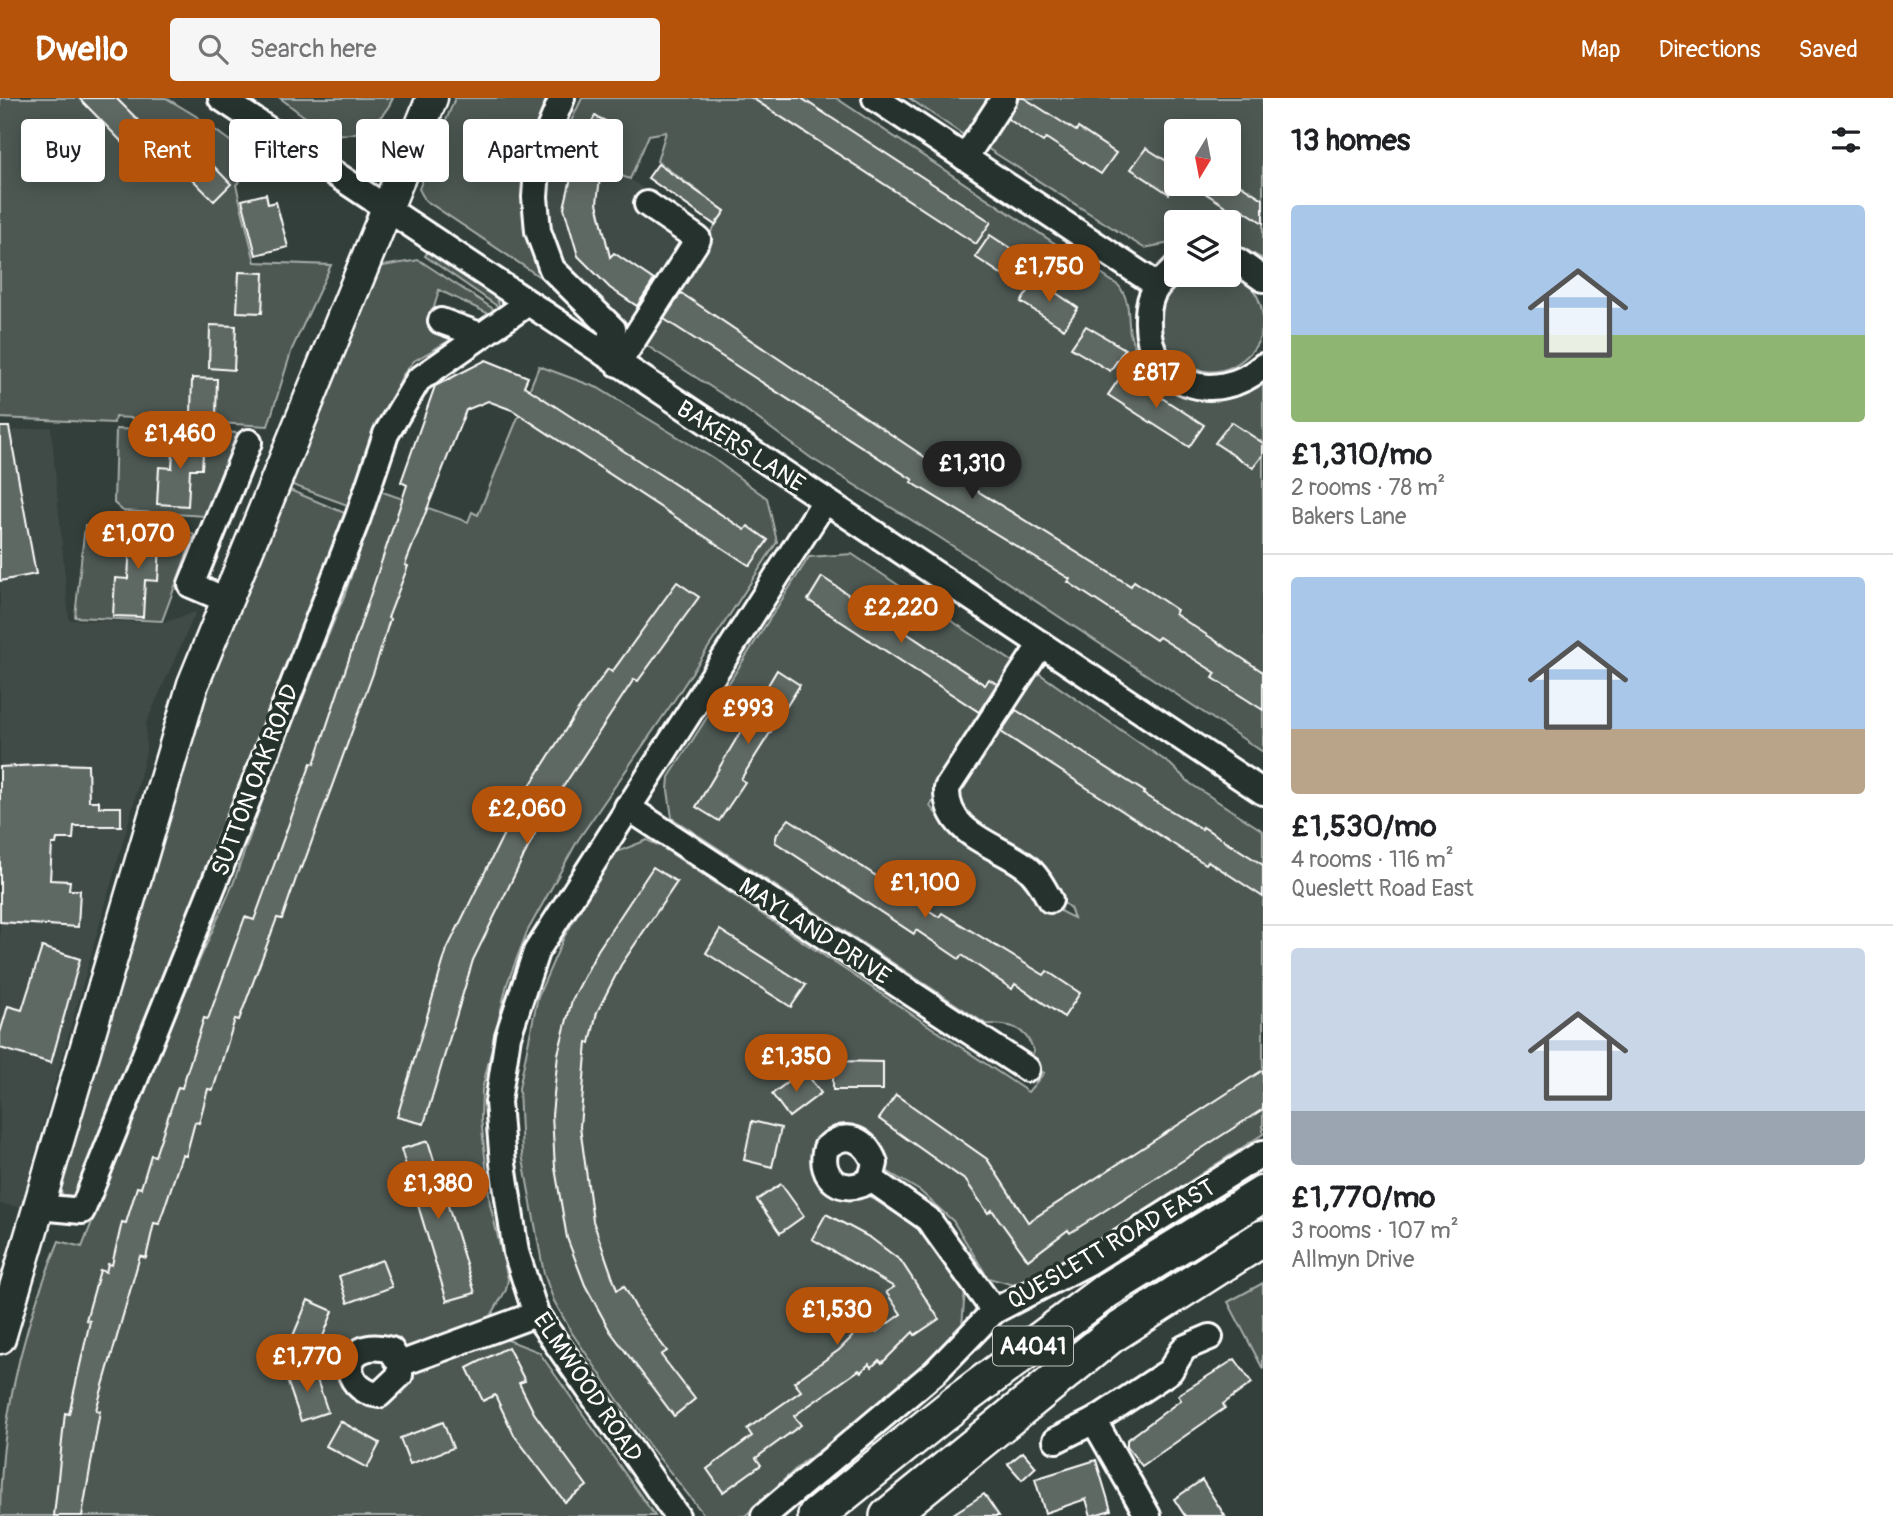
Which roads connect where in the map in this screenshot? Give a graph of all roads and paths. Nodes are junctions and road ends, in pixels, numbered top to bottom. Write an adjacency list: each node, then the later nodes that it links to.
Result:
1 (221, 98): 8 (street, BAKERS LANE)
2 (432, 98): 8 (main road)
3 (562, 98): 16 (street)
4 (875, 98): 6 (street)
5 (1004, 98): 6 (street)
6 (965, 158): 12 (street)
7 (647, 204): 16 (street)
8 (386, 208): 13 (street, BAKERS LANE); 20 (main road)
9 (1241, 263): 11 (street)
10 (1164, 278): 12 (street)
11 (1263, 279)
12 (1157, 285): 17 (street)
13 (528, 303): 15 (street, SUTTON OAK ROAD); 16 (street, BAKERS LANE)
14 (441, 321): 15 (street)
15 (480, 335): 31 (street, SUTTON OAK ROAD)
16 (612, 359): 21 (street, BAKERS LANE)
17 (1263, 366)
18 (249, 442): 19 (street)
19 (237, 468): 20 (street); 22 (street)
20 (275, 482): 22 (main road)
21 (825, 501): 23 (street, BAKERS LANE); 25 (street, ELMWOOD ROAD)
22 (226, 600): 31 (main road)
23 (1041, 644): 24 (street, BAKERS LANE); 26 (street)
24 (1263, 792)
25 (627, 807): 27 (street, MAYLAND DRIVE); 36 (street, ELMWOOD ROAD)
26 (1050, 900)
27 (1027, 1069)
28 (1263, 1153): 35 (street, QUESLETT ROAD EAST)
29 (871, 1178): 35 (street)
30 (1263, 1194): 41 (highway, QUESLETT ROAD EAST / A4041)
31 (38, 1207): 33 (main road)
32 (1263, 1238): 43 (highway, A4041)
33 (14, 1244): 34 (main road)
34 (5, 1303): 38 (main road)
35 (994, 1311): 40 (street, QUESLETT ROAD EAST)
36 (536, 1314): 39 (street); 46 (street, ELMWOOD ROAD)
37 (1210, 1337): 42 (street)
38 (0, 1338)
39 (400, 1364)
40 (935, 1372): 41 (street); 47 (street, QUESLETT ROAD EAST)
41 (959, 1401): 43 (highway); 48 (highway, QUESLETT ROAD EAST / A4041)
42 (1094, 1420): 44 (street); 49 (street)
43 (987, 1434): 45 (highway, A4041)
44 (1056, 1440)
45 (900, 1512)
46 (677, 1516)
47 (764, 1516)
48 (816, 1516)
49 (1148, 1516)

